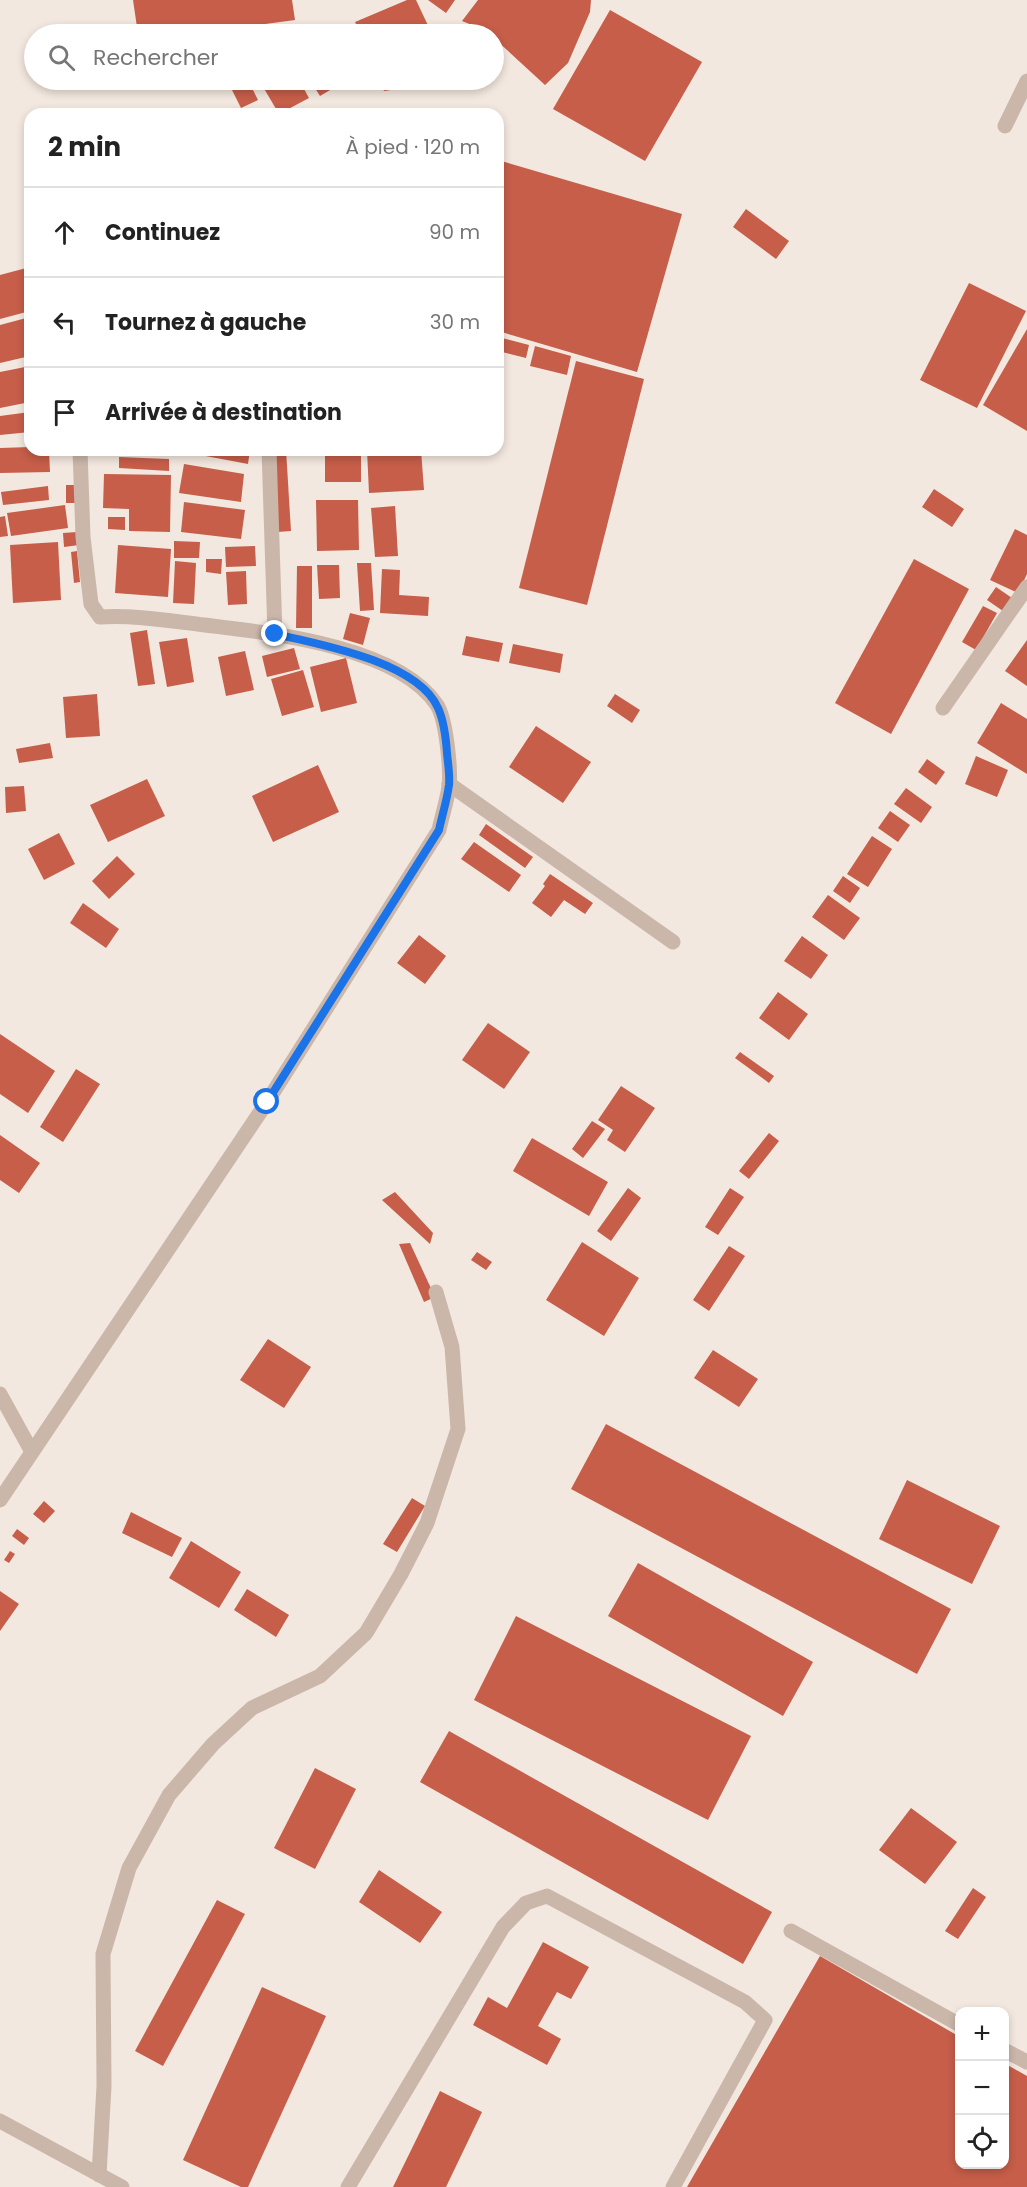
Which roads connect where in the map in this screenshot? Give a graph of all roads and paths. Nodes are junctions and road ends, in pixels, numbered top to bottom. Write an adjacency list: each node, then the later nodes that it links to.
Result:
1 (1027, 81): 2 (street)
2 (1005, 126)
3 (80, 456): 6 (street)
4 (269, 456): 6 (street)
5 (1027, 587): 7 (street)
6 (275, 634): 8 (street)
7 (943, 708)
8 (449, 784): 9 (street); 12 (street)
9 (673, 942)
10 (436, 1292): 19 (street)
11 (0, 1394): 12 (street)
12 (32, 1452): 13 (street)
13 (0, 1500)
14 (791, 1931): 15 (street)
15 (955, 2022)
16 (1009, 2052): 17 (street)
17 (1027, 2062)
18 (0, 2121): 19 (street)
19 (99, 2175): 20 (street)
20 (122, 2187)
21 (348, 2187): 22 (street)
22 (673, 2187)

